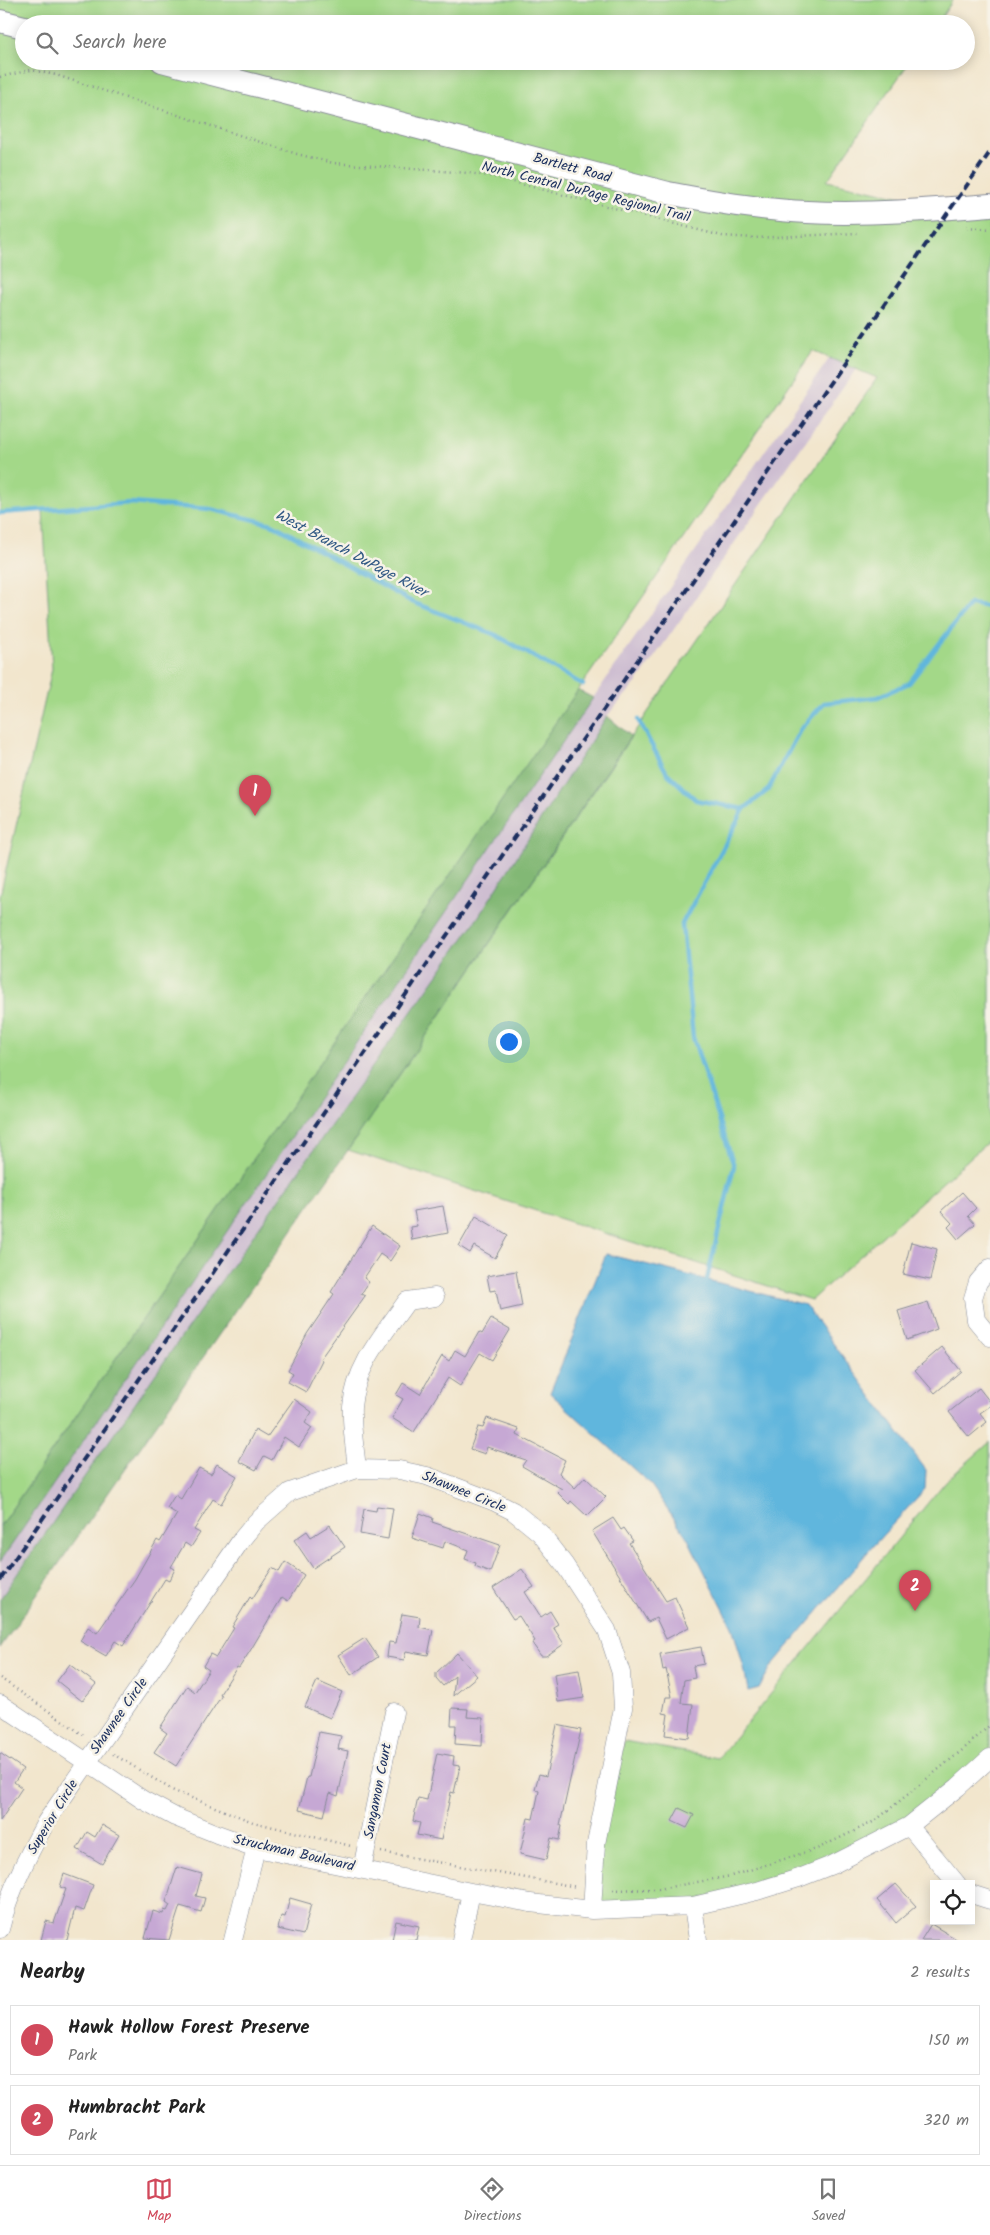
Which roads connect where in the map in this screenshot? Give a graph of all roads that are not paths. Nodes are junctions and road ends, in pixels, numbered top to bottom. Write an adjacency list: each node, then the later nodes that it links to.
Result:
1 (0, 21): 2 (street)
2 (15, 25)
3 (196, 70): 4 (street, Bartlett Road)
4 (990, 205)
5 (990, 1268): 7 (street)
6 (435, 1297): 8 (street)
7 (990, 1337)
8 (357, 1469): 12 (street, Shawnee Circle); 21 (street, Shawnee Circle)
9 (0, 1704): 12 (street, Struckman Boulevard)
10 (394, 1712): 15 (street, Sangamon Court)
11 (990, 1758): 13 (street, Struckman Boulevard)
12 (87, 1762): 14 (street, Struckman Boulevard); 22 (street, Superior Circle)
13 (908, 1826): 16 (street); 20 (street, Struckman Boulevard)
14 (256, 1848): 15 (street, Struckman Boulevard); 23 (street)
15 (362, 1869): 17 (street, Struckman Boulevard)
16 (954, 1880)
17 (471, 1892): 21 (street, Struckman Boulevard); 24 (street)
18 (975, 1895): 19 (street)
19 (990, 1900)
20 (693, 1906): 21 (street, Struckman Boulevard); 25 (street)
21 (592, 1910)
22 (0, 1929)
23 (234, 1940)
24 (461, 1940)
25 (698, 1940)

